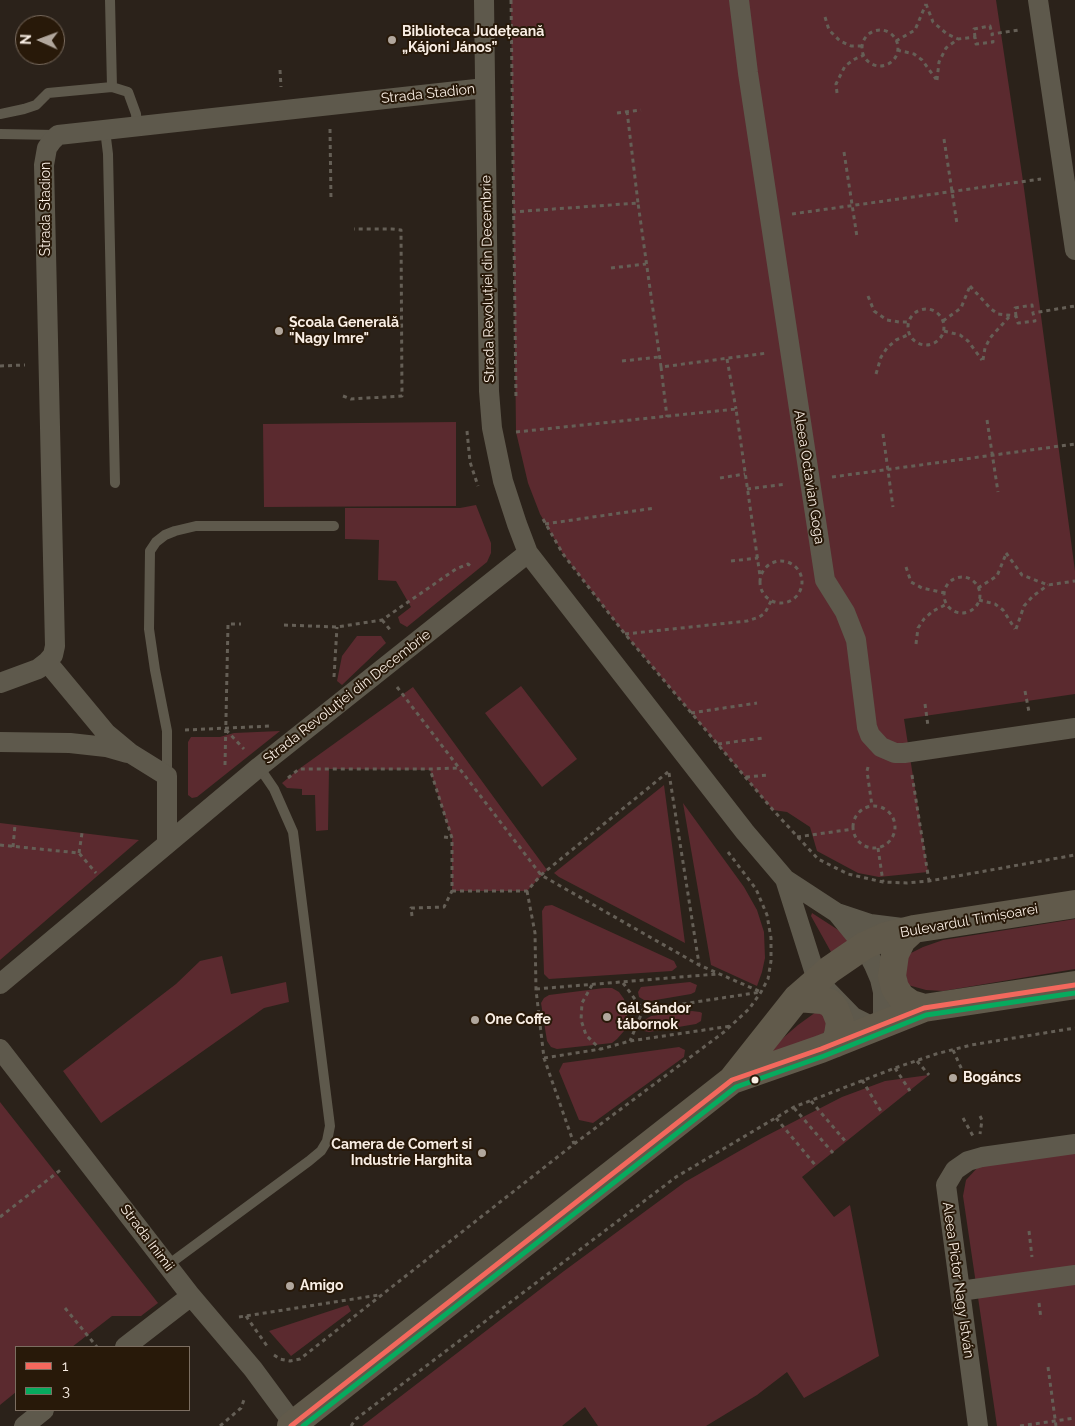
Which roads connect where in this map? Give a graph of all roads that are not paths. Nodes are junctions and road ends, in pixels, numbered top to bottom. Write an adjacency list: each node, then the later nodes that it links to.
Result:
1 (110, 0): 5 (lane)
2 (484, 0): 6 (street, Strada Revoluției din Decembrie)
3 (739, 0): 19 (street, Aleea Octavian Goga)
4 (1038, 0): 12 (street)
5 (112, 87): 7 (lane); 8 (lane)
6 (485, 88): 8 (street, Strada Stadion); 16 (street, Strada Revoluției din Decembrie)
7 (0, 114)
8 (137, 126): 9 (street, Strada Stadion)
9 (105, 130): 11 (street, Strada Stadion); 14 (lane)
10 (0, 134): 11 (lane)
11 (58, 135): 17 (street, Strada Stadion)
12 (1068, 182): 13 (street)
13 (1075, 250)
14 (115, 483)
15 (334, 526): 23 (lane)
16 (528, 553): 22 (street, Strada Revoluției din Decembrie); 25 (street, Strada Revoluției din Decembrie)
17 (47, 662): 18 (street); 21 (street)
18 (0, 683)
19 (1075, 728)
20 (0, 742): 21 (street)
21 (130, 754): 23 (street)
22 (259, 767): 24 (street, Strada Revoluției din Decembrie); 40 (lane)
23 (167, 776): 24 (street)
24 (167, 844): 31 (street, Strada Revoluției din Decembrie)
25 (785, 879): 27 (street, Strada Revoluției din Decembrie); 30 (street, Strada Revoluției din Decembrie)
26 (1075, 904): 28 (street, Bulevardul Timișoarei)
27 (837, 913): 28 (street, Strada Revoluției din Decembrie); 29 (street, Strada Revoluției din Decembrie)
28 (914, 929): 29 (street, Bulevardul Timișoarei); 34 (street)
29 (864, 946): 30 (street, Bulevardul Timișoarei); 35 (street)
30 (817, 980): 33 (street, Bulevardul Timișoarei); 35 (street)
31 (0, 984)
32 (1075, 985): 34 (street, Bulevardul Timișoarei)
33 (797, 998): 36 (street); 38 (street, Bulevardul Timișoarei)
34 (924, 1008): 35 (street, Bulevardul Timișoarei)
35 (879, 1026): 36 (street, Bulevardul Timișoarei)
36 (834, 1044): 38 (street, Bulevardul Timișoarei)
37 (0, 1049): 40 (street, Strada Inimii)
38 (732, 1080): 46 (street, Bulevardul Timișoarei)
39 (1075, 1144): 42 (street, Aleea Pictor Nagy István)
40 (168, 1265): 43 (street, Strada Inimii)
41 (1075, 1275): 42 (street)
42 (960, 1291): 48 (street, Aleea Pictor Nagy István)
43 (191, 1296): 44 (street); 46 (street, Strada Inimii)
44 (126, 1346)
45 (43, 1411): 47 (street)
46 (293, 1425)
47 (24, 1426)
48 (978, 1426)

